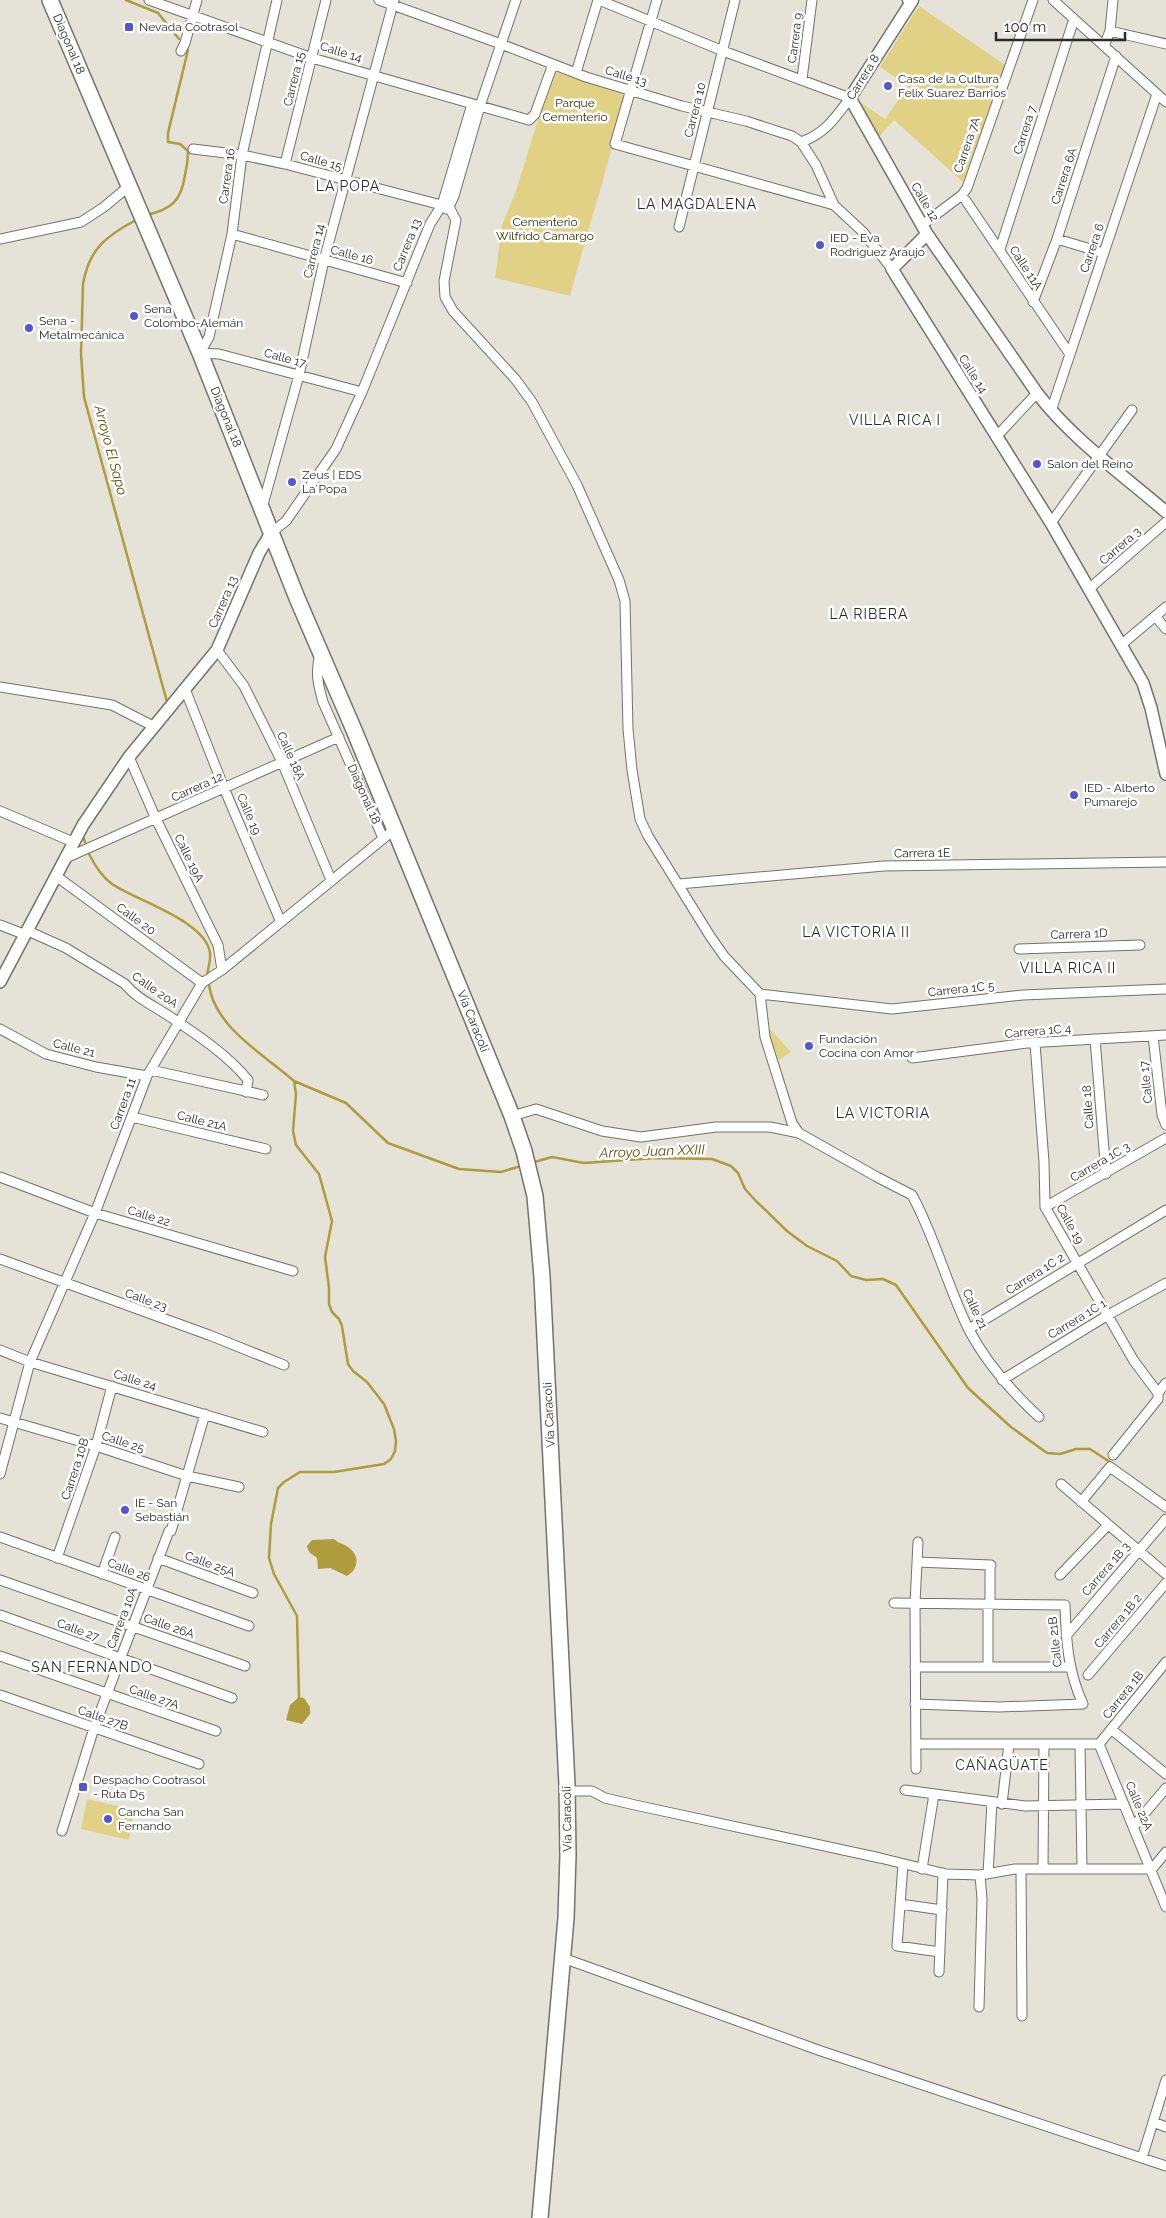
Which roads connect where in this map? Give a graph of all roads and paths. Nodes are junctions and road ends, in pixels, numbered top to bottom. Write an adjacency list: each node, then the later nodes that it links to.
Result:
1 (50, 0): 45 (main road, Diagonal 18)
2 (149, 0): 17 (street, Calle 14)
3 (197, 0): 17 (street)
4 (277, 0): 21 (street, Carrera 16)
5 (326, 0): 28 (street, Carrera 15)
6 (378, 0): 16 (street, Calle 13)
7 (516, 0): 22 (street, Carrera 13)
8 (599, 0): 19 (street); 30 (street)
9 (656, 0): 19 (street)
10 (735, 0): 26 (street, Carrera 10)
11 (812, 0): 32 (street, Carrera 9)
12 (911, 0): 35 (street, Carrera 8)
13 (1033, 0): 46 (street, Carrera 7A)
14 (1053, 0): 18 (street)
15 (1113, 0): 20 (street)
16 (394, 3): 22 (street, Calle 13); 31 (street, Carrera 14)
17 (193, 16): 21 (street, Calle 14); 25 (street)
18 (1074, 19): 24 (street); 54 (street, Carrera 7)
19 (651, 21): 26 (street); 33 (street)
20 (1110, 31): 23 (street); 24 (street)
21 (267, 44): 28 (street, Calle 14); 41 (street, Carrera 16)
22 (501, 44): 29 (street, Calle 13); 37 (street, Carrera 13)
23 (1166, 44)
24 (1104, 46): 27 (street)
25 (183, 47)
26 (723, 51): 32 (street); 38 (street, Carrera 10)
27 (1116, 56): 34 (street); 53 (street, Carrera 6A)
28 (312, 58): 31 (street, Calle 14); 42 (street, Carrera 15)
29 (553, 64): 30 (street, Calle 13); 37 (street, Calle 14)
30 (576, 73): 33 (street, Calle 13)
31 (374, 76): 37 (street, Calle 14); 44 (street, Carrera 14)
32 (802, 79): 35 (street)
33 (631, 91): 38 (street, Calle 13); 43 (street, Calle 14)
34 (1157, 94): 36 (street); 55 (street, Carrera 6)
35 (850, 98): 39 (street, Carrera 8); 50 (street, Calle 12)
36 (1166, 102)
37 (476, 105): 48 (street, Carrera 13)
38 (707, 112): 39 (street, Calle 13); 43 (street, Carrera 10)
39 (801, 142): 47 (street)
40 (193, 149): 41 (street, Calle 15)
41 (242, 155): 42 (street, Calle 15); 51 (street, Carrera 16)
42 (285, 164): 44 (street, Calle 15)
43 (695, 167): 47 (street, Calle 14); 49 (street, Carrera 10)
44 (346, 182): 48 (street, Calle 15); 56 (street, Carrera 14)
45 (129, 186): 52 (street); 61 (main road, Diagonal 18)
46 (962, 195): 50 (street, Carrera 7A); 54 (street, Calle 11A)
47 (834, 205): 57 (street, Calle 14)
48 (445, 206): 58 (street, Carrera 13); 97 (street)
49 (679, 227)
50 (925, 229): 57 (street, Carrera 7A); 64 (street, Calle 12)
51 (232, 234): 56 (street, Calle 16); 61 (street, Carrera 16)
52 (0, 239)
53 (1057, 239): 55 (street); 59 (street, Carrera 6A)
54 (1000, 249): 59 (street, Calle 11A)
55 (1104, 253): 60 (street, Carrera 6)
56 (324, 260): 58 (street, Calle 16); 62 (street, Carrera 14)
57 (892, 269): 67 (street, Calle 14)
58 (407, 283): 63 (street, Carrera 13)
59 (1033, 302): 60 (street, Calle 11A)
60 (1069, 353): 66 (street, Carrera 6)
61 (200, 354): 62 (street, Calle 17); 69 (main road, Diagonal 18)
62 (299, 375): 63 (street, Calle 17); 69 (street, Carrera 14)
63 (362, 392): 73 (street, Carrera 13)
64 (1037, 393): 66 (street, Calle 12); 67 (street)
65 (1132, 410): 68 (street)
66 (1051, 411): 68 (street, Calle 12)
67 (996, 438): 71 (street, Calle 14)
68 (1099, 455): 70 (street, Calle 12); 71 (street)
69 (262, 508): 73 (main road, Diagonal 18)
70 (1166, 512)
71 (1051, 522): 74 (street, Calle 14)
72 (1166, 522): 74 (street, Carrera 3)
73 (271, 533): 79 (street, Carrera 13); 80 (main road, Diagonal 18)
74 (1090, 588): 78 (street, Calle 14)
75 (1166, 607): 76 (street)
76 (1156, 617): 77 (street); 78 (street)
77 (1166, 629)
78 (1121, 645): 87 (street, Calle 14)
79 (217, 650): 82 (street, Carrera 13); 86 (street, Calle 18A)
80 (320, 652): 84 (street, Diagonal 18); 91 (main road, Vía Caracolí)
81 (0, 688): 83 (street)
82 (185, 689): 83 (street, Carrera 13); 88 (street, Calle 19)
83 (153, 726): 85 (street, Carrera 13)
84 (339, 737): 86 (street, Carrera 12); 91 (street, Diagonal 18)
85 (129, 757): 90 (street, Calle 19A); 92 (street, Carrera 13)
86 (282, 762): 88 (street, Carrera 12); 96 (street, Calle 18A)
87 (1166, 774)
88 (224, 788): 90 (street, Carrera 12); 98 (street, Calle 19)
89 (0, 811): 92 (street)
90 (156, 819): 93 (street, Carrera 12); 103 (street, Calle 19A)
91 (389, 833): 96 (street, Carrera 11); 118 (main road, Vía Caracolí)
92 (73, 842): 93 (street, Carrera 13)
93 (66, 858): 95 (street, Carrera 13)
94 (1166, 862): 97 (street, Carrera 1E)
95 (56, 876): 100 (street, Carrera 13); 104 (street, Calle 20)
96 (330, 880): 98 (street, Carrera 11)
97 (679, 884): 107 (street)
98 (280, 920): 103 (street, Carrera 11)
99 (0, 926): 100 (street, Calle 20A)
100 (27, 933): 105 (street, Carrera 13); 108 (street, Calle 20A)
101 (1140, 945): 102 (street, Carrera 1D)
102 (1019, 949)
103 (222, 970): 104 (street, Carrera 11)
104 (205, 981): 108 (street, Carrera 11)
105 (0, 982)
106 (1166, 989): 107 (street, Carrera 1C 5)
107 (760, 994): 121 (street)
108 (177, 1022): 115 (street, Carrera 11); 116 (street, Calle 20A)
109 (0, 1029): 115 (street, Calle 21)
110 (1166, 1035): 111 (street, Carrera 1C 4)
111 (1153, 1036): 112 (street, Carrera 1C 4); 120 (street, Calle 17)
112 (1095, 1039): 113 (street, Carrera 1C 4); 124 (street, Calle 18)
113 (1035, 1043): 114 (street, Carrera 1C 4); 126 (street, Calle 19)
114 (912, 1058)
115 (149, 1073): 116 (street, Calle 21); 119 (street, Carrera 11)
116 (246, 1092): 117 (street, Calle 21)
117 (263, 1095)
118 (512, 1116): 121 (street); 204 (main road, Vía Caracolí)
119 (132, 1117): 123 (street, Calle 21A); 128 (street, Carrera 11)
120 (1166, 1125)
121 (799, 1133): 135 (street, Calle 21)
122 (1166, 1138): 124 (street, Carrera 1C 3)
123 (266, 1149)
124 (1106, 1174): 126 (street, Carrera 1C 3)
125 (0, 1176): 128 (street, Calle 22)
126 (1045, 1207): 130 (street, Calle 19)
127 (1166, 1210): 130 (street, Carrera 1C 2)
128 (95, 1213): 131 (street, Calle 22); 133 (street, Carrera 11)
129 (0, 1259): 133 (street, Calle 23)
130 (1077, 1262): 134 (street, Calle 19); 135 (street, Carrera 1C 2)
131 (293, 1271)
132 (1166, 1283): 134 (street, Carrera 1C 1)
133 (64, 1284): 137 (street, Carrera 11); 138 (street, Calle 23)
134 (1108, 1315): 139 (street, Carrera 1C 1); 142 (street, Calle 19)
135 (969, 1328): 139 (street, Calle 21)
136 (0, 1350): 137 (street, Calle 24)
137 (30, 1362): 141 (street, Calle 24); 146 (street, Carrera 11)
138 (284, 1365)
139 (1002, 1380): 144 (street, Calle 21)
140 (1166, 1383): 142 (street)
141 (112, 1386): 143 (street, Calle 24); 148 (street, Carrera 10B)
142 (1158, 1393): 149 (street)
143 (205, 1414): 147 (street, Calle 24); 151 (street, Carrera 10A)
144 (1039, 1417)
145 (0, 1418): 146 (street, Calle 25)
146 (15, 1424): 148 (street, Calle 25); 150 (street, Carrera 11)
147 (263, 1432)
148 (96, 1446): 151 (street, Calle 25); 162 (street, Carrera 10B)
149 (1113, 1455)
150 (0, 1474)
151 (187, 1476): 153 (street, Calle 25); 163 (street, Carrera 10A)
152 (1061, 1484): 154 (street)
153 (238, 1488)
154 (1081, 1502): 155 (street); 157 (street)
155 (1166, 1507)
156 (1166, 1519): 161 (street, Carrera 1B 3)
157 (1108, 1524): 161 (street); 167 (street)
158 (0, 1537): 162 (street, Calle 26)
159 (116, 1537): 165 (street)
160 (918, 1542): 164 (street)
161 (1138, 1551): 166 (street); 178 (street, Carrera 1B 3)
162 (57, 1558): 165 (street, Calle 26)
163 (158, 1558): 170 (street, Carrera 10A); 171 (street, Calle 25A)
164 (917, 1562): 173 (street); 174 (street)
165 (102, 1574): 170 (street, Calle 26)
166 (1166, 1574)
167 (1060, 1575)
168 (0, 1580): 176 (street, Calle 26A)
169 (1166, 1583): 186 (street, Carrera 1B 2)
170 (146, 1590): 176 (street, Carrera 10A); 177 (street, Calle 26)
171 (253, 1593)
172 (894, 1603): 173 (street)
173 (915, 1603): 174 (street); 183 (street)
174 (989, 1605): 178 (street, Calle 21B); 184 (street)
175 (0, 1615): 180 (street, Calle 27)
176 (133, 1626): 180 (street, Carrera 10A); 182 (street, Calle 26A)
177 (249, 1626)
178 (1066, 1636): 185 (street, Calle 21B)
179 (0, 1656): 187 (street, Calle 27A)
180 (120, 1659): 187 (street, Carrera 10A); 189 (street, Calle 27)
181 (1166, 1662): 192 (street, Carrera 1B)
182 (245, 1666)
183 (916, 1667): 184 (street); 190 (street)
184 (988, 1667): 185 (street)
185 (1070, 1667): 190 (street, Calle 21B)
186 (1088, 1675)
187 (107, 1694): 191 (street, Carrera 10A); 193 (street, Calle 27A)
188 (0, 1695): 191 (street, Calle 27B)
189 (232, 1698)
190 (915, 1704): 194 (street)
191 (94, 1728): 199 (street, Calle 27B); 212 (street, Carrera 10A)
192 (1111, 1729): 198 (street, Carrera 1B); 201 (street)
193 (216, 1731)
194 (916, 1744): 195 (street); 200 (street)
195 (1009, 1744): 196 (street); 207 (street)
196 (1044, 1744): 197 (street); 210 (street)
197 (1080, 1744): 198 (street); 209 (street)
198 (1099, 1744): 208 (street, Calle 22A)
199 (199, 1764)
200 (916, 1769)
201 (1166, 1774)
202 (1166, 1788): 211 (street)
203 (905, 1790): 205 (street)
204 (567, 1791): 214 (street); 226 (main road, Vía Caracolí)
205 (934, 1794): 206 (street); 215 (street)
206 (992, 1802): 207 (street); 221 (street)
207 (1002, 1804): 210 (street)
208 (1124, 1804): 209 (street); 211 (street, Calle 22A)
209 (1082, 1805): 210 (street); 218 (street)
210 (1043, 1807): 217 (street)
211 (1134, 1826): 219 (street, Calle 22A)
212 (62, 1831)
213 (1166, 1852): 219 (street)
214 (903, 1864): 215 (street); 222 (street)
215 (922, 1869): 220 (street)
216 (1021, 1869): 217 (street); 221 (street); 229 (street)
217 (1043, 1869): 218 (street)
218 (1082, 1869): 219 (street)
219 (1152, 1869): 223 (street, Calle 22A)
220 (943, 1873): 221 (street); 224 (street)
221 (984, 1875): 228 (street)
222 (900, 1904): 224 (street); 225 (street)
223 (1166, 1907)
224 (942, 1910): 225 (street)
225 (940, 1952): 227 (street)
226 (563, 1958): 233 (street); 235 (main road, Vía Caracolí)
227 (939, 1972)
228 (979, 2007)
229 (1022, 2016)
230 (1165, 2084): 231 (street)
231 (1153, 2122): 232 (street); 233 (street)
232 (1166, 2127)
233 (1142, 2158): 234 (street)
234 (1166, 2166)
235 (540, 2218)

